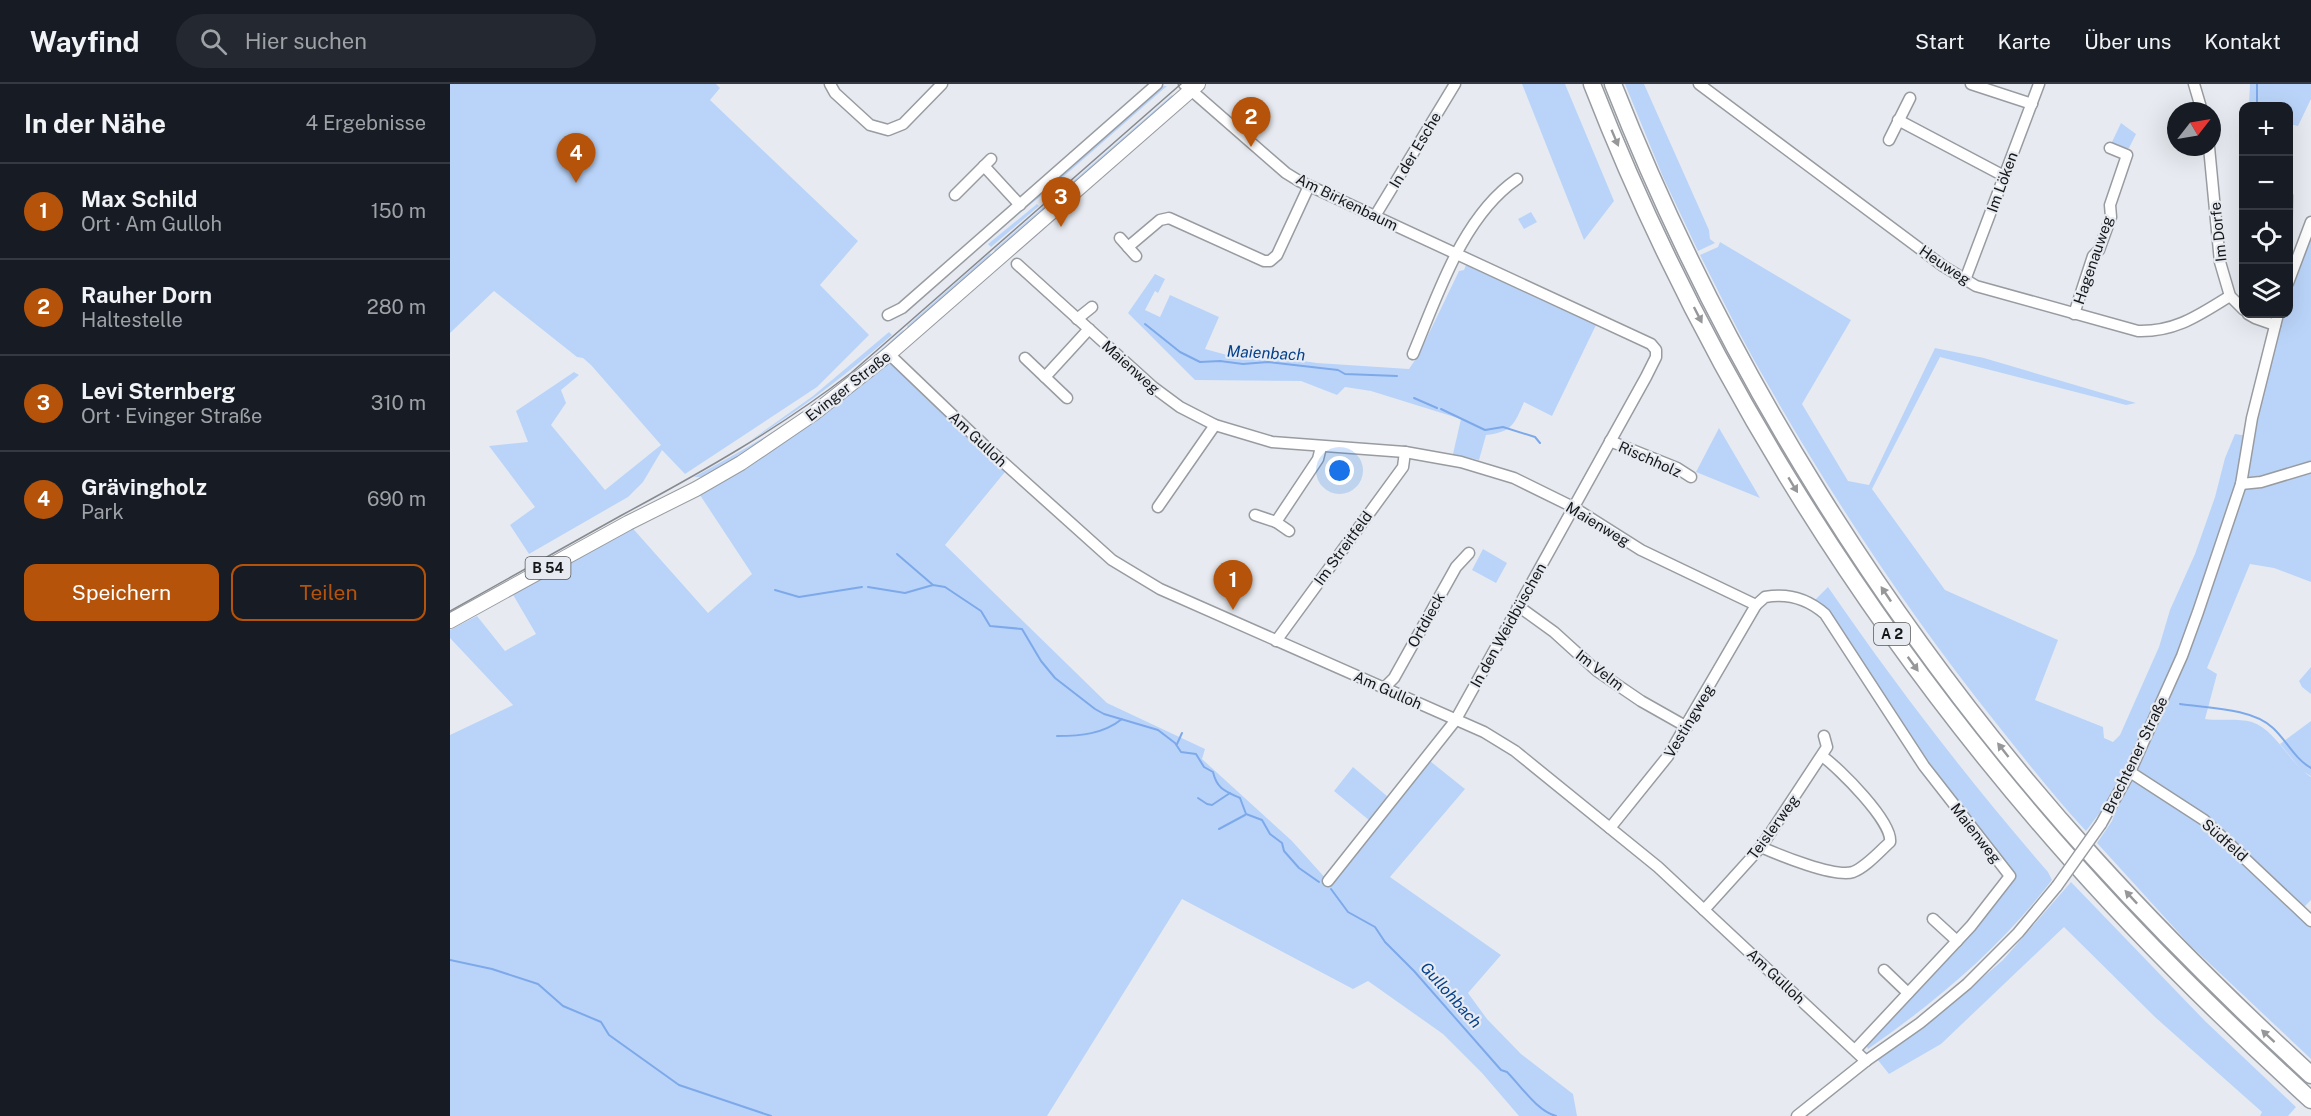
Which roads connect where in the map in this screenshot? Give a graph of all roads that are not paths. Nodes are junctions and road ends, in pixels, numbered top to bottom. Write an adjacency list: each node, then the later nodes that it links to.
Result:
1 (830, 84): 2 (street)
2 (942, 84)
3 (1157, 84): 23 (street)
4 (1455, 84): 24 (street, In der Esche)
5 (1593, 84): 84 (highway, A 2, one-way to 84)
6 (1613, 84): 83 (highway, A 2, one-way to 6)
7 (1699, 84): 32 (street, Heuweg)
8 (1971, 84): 14 (street)
9 (2039, 84): 14 (street, Im Löken)
10 (2194, 84): 13 (street)
11 (1191, 86): 21 (street, Am Birkenbaum); 44 (main road, Evinger Straße / B 54)
12 (1910, 98): 15 (street)
13 (2199, 102)
14 (2032, 104): 19 (street, Im Löken)
15 (1898, 120): 16 (street); 19 (street)
16 (1889, 140)
17 (2110, 148): 36 (street, Hagenauweg)
18 (2210, 156): 33 (street, Im Dorfe)
19 (2004, 176): 32 (street, Im Löken)
20 (1517, 179): 28 (street)
21 (1309, 186): 24 (street, Am Birkenbaum); 27 (street)
22 (955, 195): 23 (street)
23 (1020, 205): 37 (street)
24 (1375, 216): 28 (street, Am Birkenbaum)
25 (2311, 222): 31 (street)
26 (1120, 238): 27 (street)
27 (1128, 247): 29 (street)
28 (1456, 254): 43 (street, Am Birkenbaum); 45 (street)
29 (1136, 256)
30 (1017, 264): 40 (street, Maienweg)
31 (2293, 272)
32 (1965, 280): 36 (street, Heuweg)
33 (2230, 296): 34 (street, Im Dorfe); 36 (street, Heuweg)
34 (2239, 305)
35 (1092, 308): 40 (street)
36 (2074, 314)
37 (888, 315)
38 (2255, 318): 41 (street)
39 (2277, 318): 41 (street, Brechtener Straße)
40 (1077, 319): 42 (street, Maienweg)
41 (2275, 325): 55 (street, Brechtener Straße)
42 (1089, 329): 47 (street); 49 (street, Maienweg)
43 (1656, 350): 50 (street, In den Weidbüschen)
44 (889, 354): 64 (main road, Evinger Straße / B 54); 65 (street, Am Gulloh)
45 (1413, 354)
46 (1025, 358): 47 (street)
47 (1045, 377): 48 (street)
48 (1067, 398)
49 (1215, 425): 51 (street, Maienweg); 56 (street)
50 (1610, 441): 54 (street, Rischholz); 57 (street, In den Weidbüschen)
51 (1321, 447): 52 (street, Maienweg); 59 (street)
52 (1405, 452): 57 (street, Maienweg); 65 (street, Im Streitfeld)
53 (2311, 467): 55 (street)
54 (1690, 477)
55 (2241, 484): 71 (street, Brechtener Straße)
56 (1158, 507)
57 (1573, 507): 62 (street, Maienweg); 63 (street, In den Weidbüschen)
58 (1255, 515): 59 (street)
59 (1276, 522): 60 (street)
60 (1289, 531)
61 (1469, 553): 66 (street, Ortdieck)
62 (1756, 605): 68 (street, Vestingweg); 78 (street, Maienweg)
63 (1518, 606): 67 (street, In den Weidbüschen); 68 (street, Im Velm)
64 (450, 621)
65 (1276, 641): 66 (street, Am Gulloh)
66 (1385, 687): 67 (street, Am Gulloh)
67 (1455, 721): 72 (street, Am Gulloh); 74 (street, In den Weidbüschen)
68 (1687, 728): 72 (street, Vestingweg)
69 (1824, 736): 70 (street, Teislerweg)
70 (1822, 756): 73 (street, Teislerweg); 73 (street)
71 (2130, 771): 77 (street, Südfeld); 82 (street, Brechtener Straße, bridge)
72 (1610, 828): 75 (street, Am Gulloh)
73 (1761, 847): 75 (street, Teislerweg)
74 (1328, 881)
75 (1704, 910): 81 (street, Am Gulloh)
76 (1933, 919): 78 (street)
77 (2311, 921)
78 (1957, 941): 80 (street)
79 (1884, 970): 80 (street)
80 (1908, 993): 81 (street)
81 (1855, 1050): 82 (street, Am Gulloh)
82 (1866, 1061): 85 (street, Brechtener Straße)
83 (2311, 1075)
84 (2311, 1100)
85 (1797, 1116)

